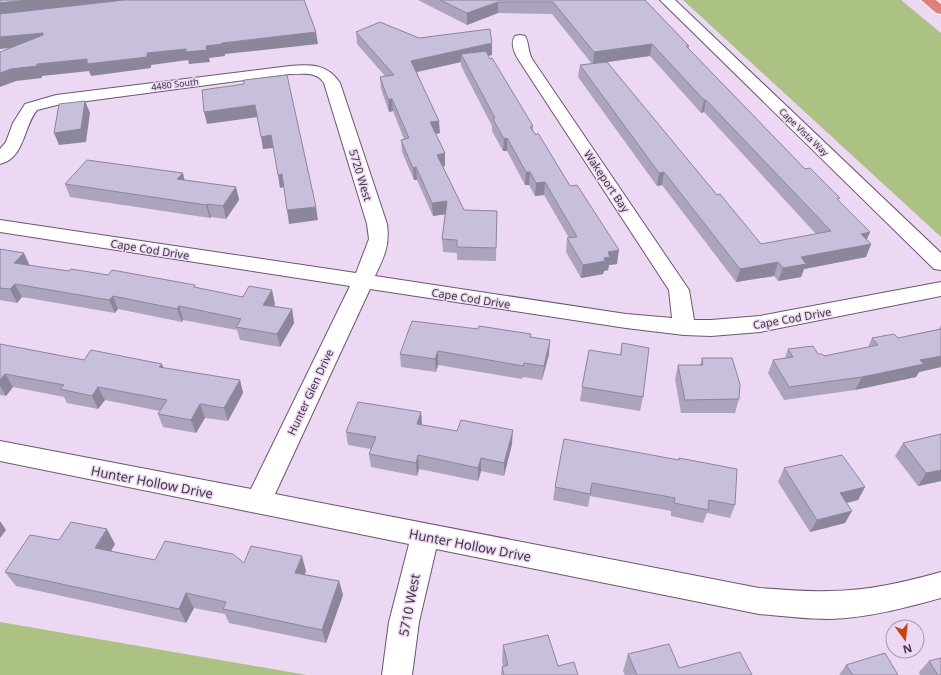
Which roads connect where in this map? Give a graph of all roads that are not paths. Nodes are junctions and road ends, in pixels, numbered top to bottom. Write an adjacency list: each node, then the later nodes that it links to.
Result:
1 (667, 0): 8 (street, Cape Vista Way)
2 (928, 0): 3 (highway)
3 (941, 10)
4 (520, 39): 11 (street, Wakeport Bay)
5 (320, 72): 6 (street, 4480 South); 9 (street, 5720 West)
6 (0, 159)
7 (0, 226): 9 (street, Cape Cod Drive)
8 (941, 264)
9 (361, 281): 11 (street, Cape Cod Drive); 13 (street, Hunter Glen Drive)
10 (941, 289): 11 (street, Cape Cod Drive)
11 (684, 327)
12 (0, 451): 13 (street, Hunter Hollow Drive)
13 (258, 503): 14 (street, Hunter Hollow Drive)
14 (425, 536): 15 (street, Hunter Hollow Drive); 16 (street, 5710 West)
15 (941, 585)
16 (397, 675)

